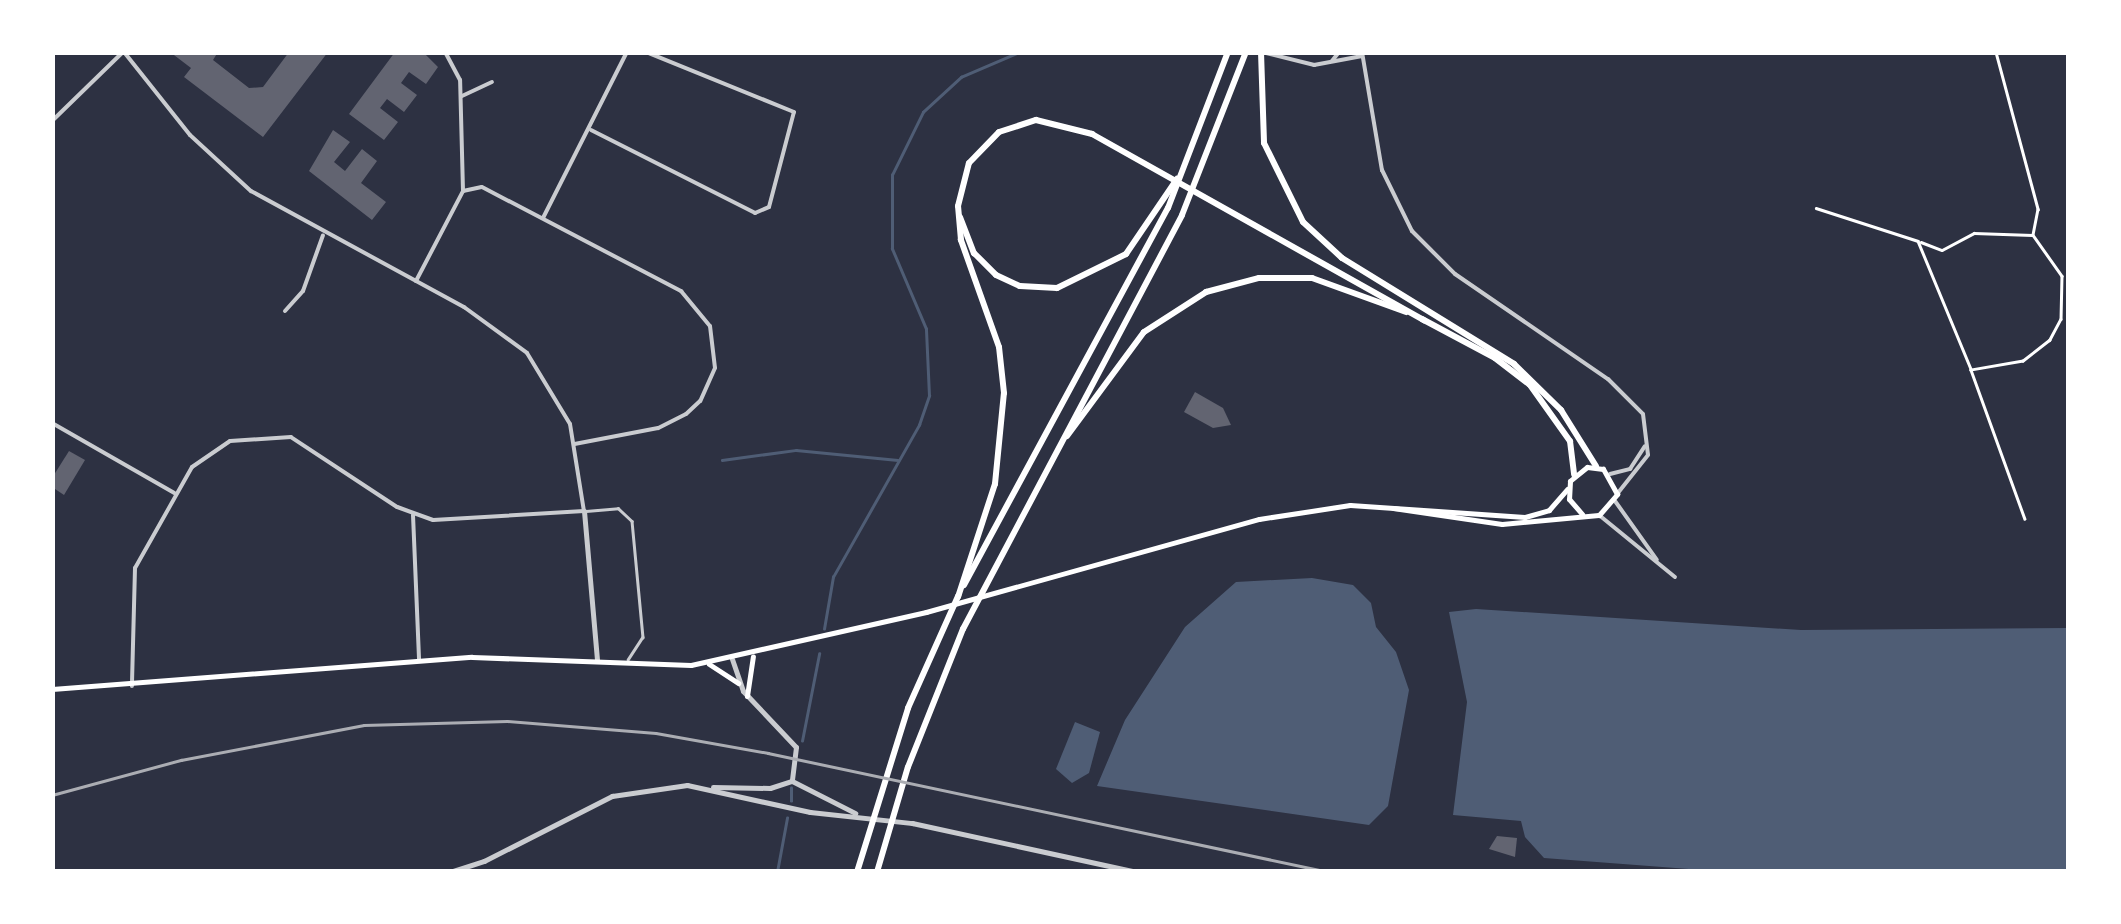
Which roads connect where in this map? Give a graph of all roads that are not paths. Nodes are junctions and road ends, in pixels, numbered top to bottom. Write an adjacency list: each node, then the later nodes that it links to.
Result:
1 (123, 52): 13 (street); 19 (street)
2 (445, 52): 12 (street)
3 (626, 52): 14 (street)
4 (646, 52): 14 (street)
5 (1261, 52): 10 (street); 22 (highway)
6 (1339, 52): 10 (street)
7 (1228, 54): 17 (highway)
8 (1362, 54): 10 (street); 26 (street)
9 (1245, 56): 28 (highway)
10 (1332, 61)
11 (492, 82): 12 (street)
12 (462, 96): 15 (street)
13 (52, 121)
14 (590, 130): 18 (street)
15 (463, 191): 18 (street); 20 (street)
16 (958, 206): 17 (highway); 21 (highway); 42 (highway)
17 (1165, 207): 42 (highway)
18 (544, 218): 27 (street)
19 (324, 234): 20 (street); 23 (street)
20 (416, 281): 27 (street)
21 (1386, 294): 22 (highway); 24 (highway)
22 (1424, 308): 29 (highway)
23 (284, 312)
24 (1424, 320): 28 (highway); 30 (highway)
25 (52, 423): 33 (street)
26 (1648, 442): 31 (street); 34 (street)
27 (575, 444): 36 (street)
28 (1050, 462): 58 (highway)
29 (1596, 466): 30 (main road); 31 (main road)
30 (1574, 474): 32 (main road)
31 (1610, 474): 34 (main road)
32 (1568, 489): 35 (main road); 37 (main road)
33 (175, 493): 38 (street); 50 (street)
34 (1616, 498): 39 (main road); 40 (street)
35 (1382, 505): 37 (main road); 43 (main road)
36 (584, 511): 38 (street); 44 (street); 47 (lane)
37 (1582, 514): 39 (main road)
38 (413, 515): 46 (street)
39 (1600, 515): 40 (street)
40 (1663, 568): 41 (street)
41 (1675, 577)
42 (958, 596): 57 (highway)
43 (753, 656): 45 (main road); 52 (main road)
44 (596, 659): 46 (main road); 47 (main road)
45 (732, 659): 48 (main road); 49 (street)
46 (419, 660): 50 (main road)
47 (626, 662): 48 (main road)
48 (706, 663): 49 (main road)
49 (738, 683): 52 (street)
50 (132, 686): 51 (main road)
51 (52, 689)
52 (747, 696): 53 (street)
53 (792, 781): 54 (street); 55 (street)
54 (710, 788): 55 (street); 56 (street)
55 (858, 814): 59 (street)
56 (450, 872)
57 (857, 872)
58 (877, 872)
59 (1137, 872)

